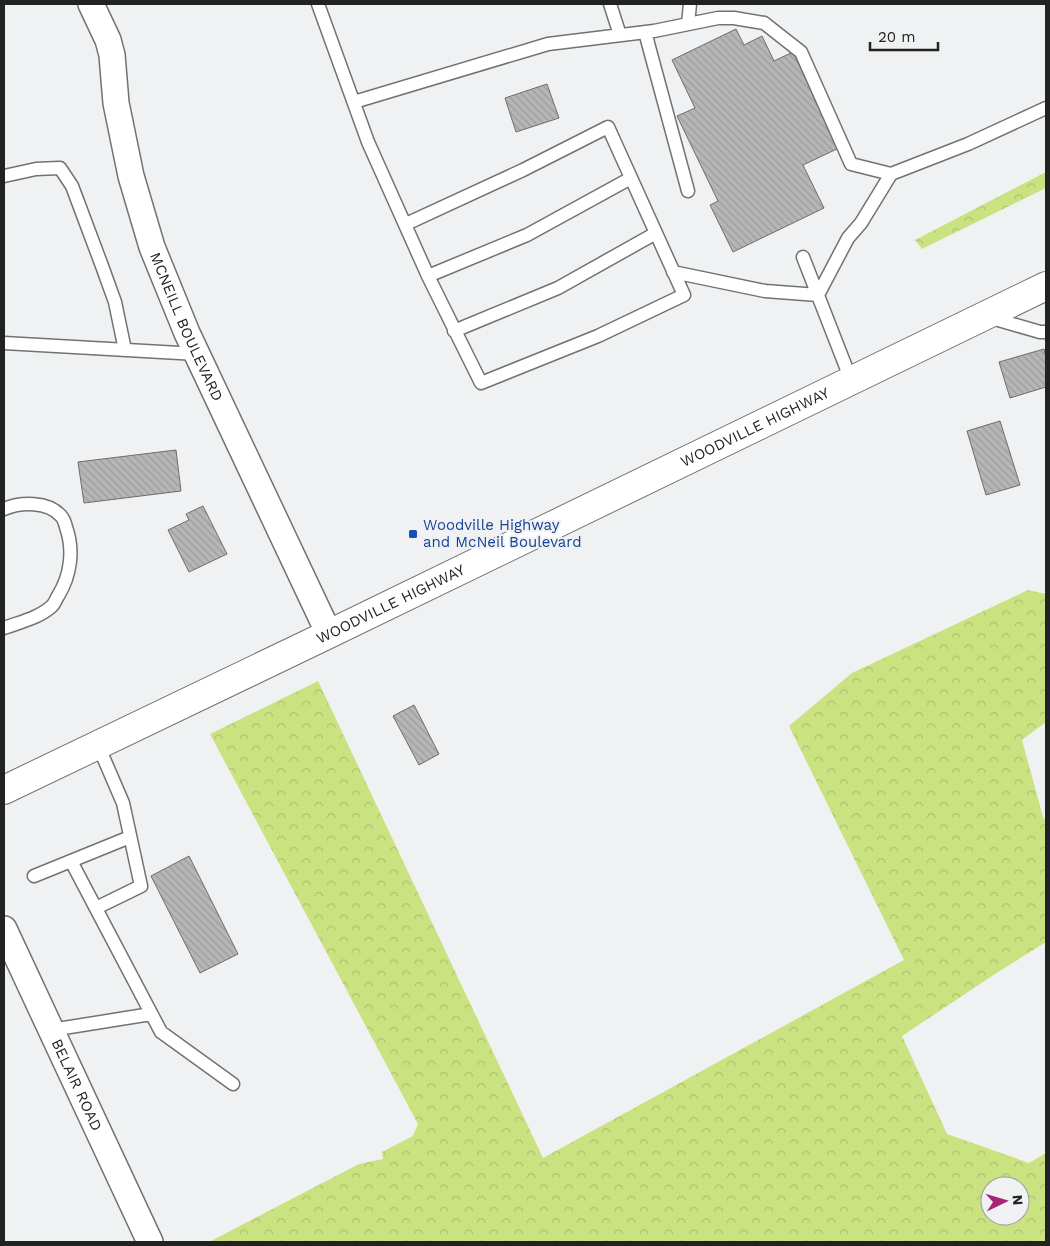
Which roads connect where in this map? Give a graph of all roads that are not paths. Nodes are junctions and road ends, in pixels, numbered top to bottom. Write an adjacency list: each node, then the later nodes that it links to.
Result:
1 (90, 4): 26 (street, MCNEILL BOULEVARD)
2 (318, 4): 8 (lane)
3 (610, 4): 7 (lane)
4 (690, 4): 5 (lane)
5 (688, 24): 6 (lane); 10 (lane)
6 (645, 32): 7 (lane); 13 (lane)
7 (620, 36): 8 (lane)
8 (354, 102): 14 (lane)
9 (1046, 108): 10 (lane)
10 (891, 174): 20 (lane)
11 (4, 176): 25 (lane)
12 (631, 178): 14 (lane); 15 (lane); 18 (lane)
13 (688, 191)
14 (406, 224): 18 (lane)
15 (656, 233): 17 (lane); 22 (lane)
16 (803, 257): 20 (lane)
17 (673, 272): 20 (lane); 22 (lane)
18 (428, 276): 22 (lane)
19 (1046, 286): 21 (main road, WOODVILLE HIGHWAY)
20 (818, 295): 27 (lane)
21 (984, 316): 23 (lane); 27 (main road, WOODVILLE HIGHWAY)
22 (454, 331)
23 (1046, 332)
24 (4, 343): 25 (lane)
25 (125, 350): 26 (lane)
26 (197, 354): 30 (street, MCNEILL BOULEVARD)
27 (851, 380): 30 (main road, WOODVILLE HIGHWAY)
28 (4, 509): 29 (lane)
29 (4, 628)
30 (330, 634): 31 (main road, WOODVILLE HIGHWAY)
31 (98, 744): 32 (main road, WOODVILLE HIGHWAY); 33 (lane)
32 (4, 790)
33 (130, 837): 34 (lane); 36 (lane)
34 (71, 860): 35 (lane); 36 (lane)
35 (34, 876)
36 (96, 908): 38 (lane)
37 (4, 929): 39 (street, BELAIR ROAD)
38 (151, 1014): 39 (lane); 40 (lane)
39 (51, 1030): 41 (street, BELAIR ROAD)
40 (233, 1084)
41 (150, 1242)

